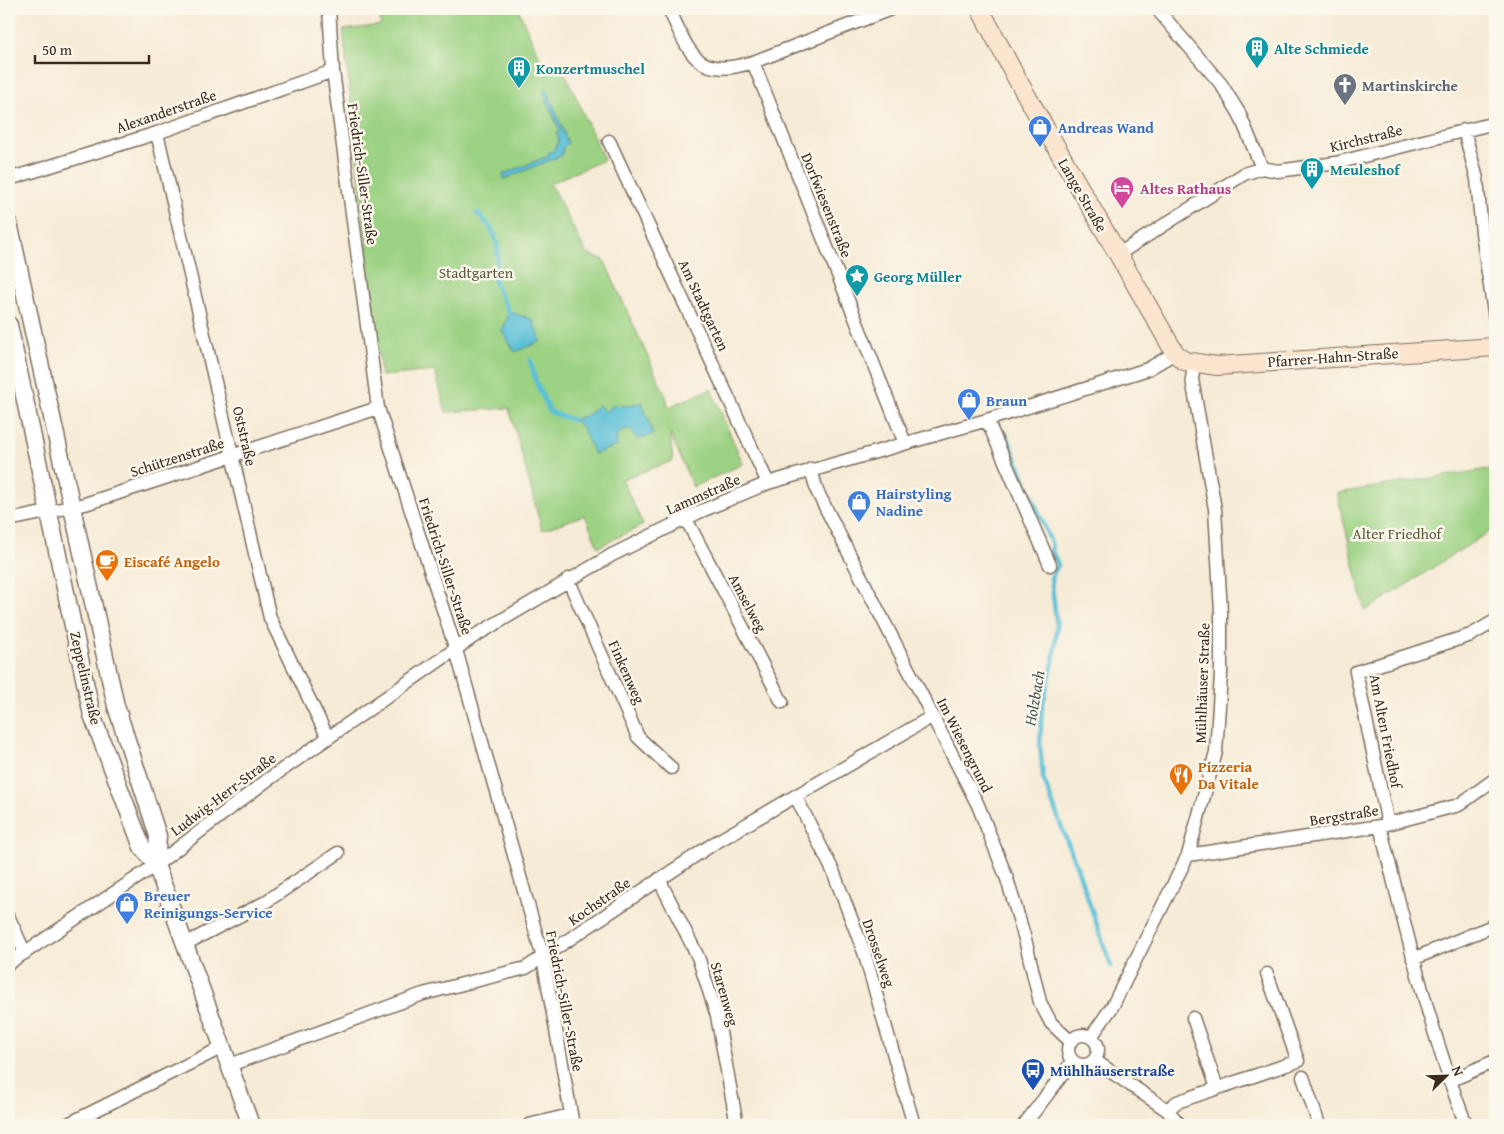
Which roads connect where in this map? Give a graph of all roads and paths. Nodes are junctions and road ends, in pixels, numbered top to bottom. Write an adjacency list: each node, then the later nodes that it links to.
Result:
1 (329, 9): 7 (street, Friedrich-Siller-Straße)
2 (669, 9): 6 (street)
3 (890, 9): 6 (street)
4 (980, 9): 15 (main road, Lange Straße)
5 (1157, 9): 12 (street)
6 (753, 62): 23 (street, Dorfwiesenstraße)
7 (333, 71): 10 (street, Alexanderstraße); 21 (street, Friedrich-Siller-Straße)
8 (1495, 123): 9 (street, Kirchstraße)
9 (1464, 130): 12 (street, Kirchstraße); 16 (street)
10 (157, 132): 13 (street, Alexanderstraße); 24 (street, Oststraße)
11 (609, 141): 26 (street, Am Stadtgarten)
12 (1262, 168): 15 (street, Kirchstraße)
13 (9, 179)
14 (9, 223): 27 (street, Zeppelinstraße)
15 (1117, 255): 19 (main road, Lange Straße)
16 (1495, 318)
17 (9, 325): 28 (street, Zeppelinstraße)
18 (1495, 347): 20 (main road, Pfarrer-Hahn-Straße)
19 (1175, 353): 20 (main road, Pfarrer-Hahn-Straße); 22 (street, Lammstraße)
20 (1194, 364): 43 (street, Mühlhäuser Straße)
21 (378, 408): 24 (street, Schützenstraße); 34 (street, Friedrich-Siller-Straße)
22 (987, 420): 23 (street, Lammstraße); 31 (street)
23 (905, 443): 25 (street, Lammstraße)
24 (233, 456): 27 (street, Schützenstraße); 37 (street, Oststraße)
25 (811, 469): 26 (street, Lammstraße); 36 (street, Im Wiesengrund)
26 (768, 483): 29 (street, Lammstraße)
27 (72, 507): 28 (street); 44 (street, Zeppelinstraße)
28 (49, 513): 30 (street); 44 (street, Zeppelinstraße)
29 (686, 519): 32 (street, Lammstraße); 35 (street, Amselweg)
30 (9, 520)
31 (1050, 565)
32 (568, 580): 34 (street, Lammstraße); 38 (street, Finkenweg)
33 (1495, 620): 41 (street, Am Alten Friedhof)
34 (456, 650): 37 (street, Ludwig-Herr-Straße); 50 (street, Friedrich-Siller-Straße)
35 (782, 702)
36 (933, 716): 40 (street, Kochstraße); 56 (street, Im Wiesengrund)
37 (328, 738): 44 (street, Ludwig-Herr-Straße)
38 (670, 768)
39 (1495, 779): 41 (street, Bergstraße)
40 (796, 797): 45 (street, Kochstraße); 71 (street, Drosselweg)
41 (1384, 825): 43 (street, Bergstraße); 51 (street)
42 (338, 853): 48 (street)
43 (1188, 855): 55 (street, Mühlhäuser Straße)
44 (156, 864): 48 (street, Zeppelinstraße); 49 (street, Ludwig-Herr-Straße)
45 (659, 879): 50 (street, Kochstraße); 70 (street, Starenweg)
46 (9, 918): 49 (street)
47 (1495, 925): 51 (street)
48 (185, 944): 57 (street, Zeppelinstraße)
49 (25, 953): 52 (street, Ludwig-Herr-Straße)
50 (543, 958): 61 (street, Kochstraße); 66 (street, Friedrich-Siller-Straße)
51 (1413, 959): 63 (street)
52 (9, 963)
53 (1267, 974): 64 (street)
54 (1193, 1018): 64 (street)
55 (1091, 1038): 56 (street); 58 (street)
56 (1070, 1041): 60 (street)
57 (223, 1047): 61 (street, Zeppelinstraße); 67 (street)
58 (1094, 1060): 60 (street); 65 (street)
59 (1495, 1061): 63 (street)
60 (1072, 1062): 72 (street)
61 (230, 1065): 68 (street, Zeppelinstraße)
62 (1303, 1077): 74 (street)
63 (1449, 1081): 75 (street)
64 (1217, 1088): 65 (street)
65 (1167, 1110): 73 (street)
66 (572, 1120): 69 (street)
67 (66, 1125)
68 (251, 1125)
69 (528, 1125)
70 (737, 1125)
71 (914, 1125)
72 (1024, 1125)
73 (1180, 1125)
74 (1319, 1125)
75 (1466, 1125)

